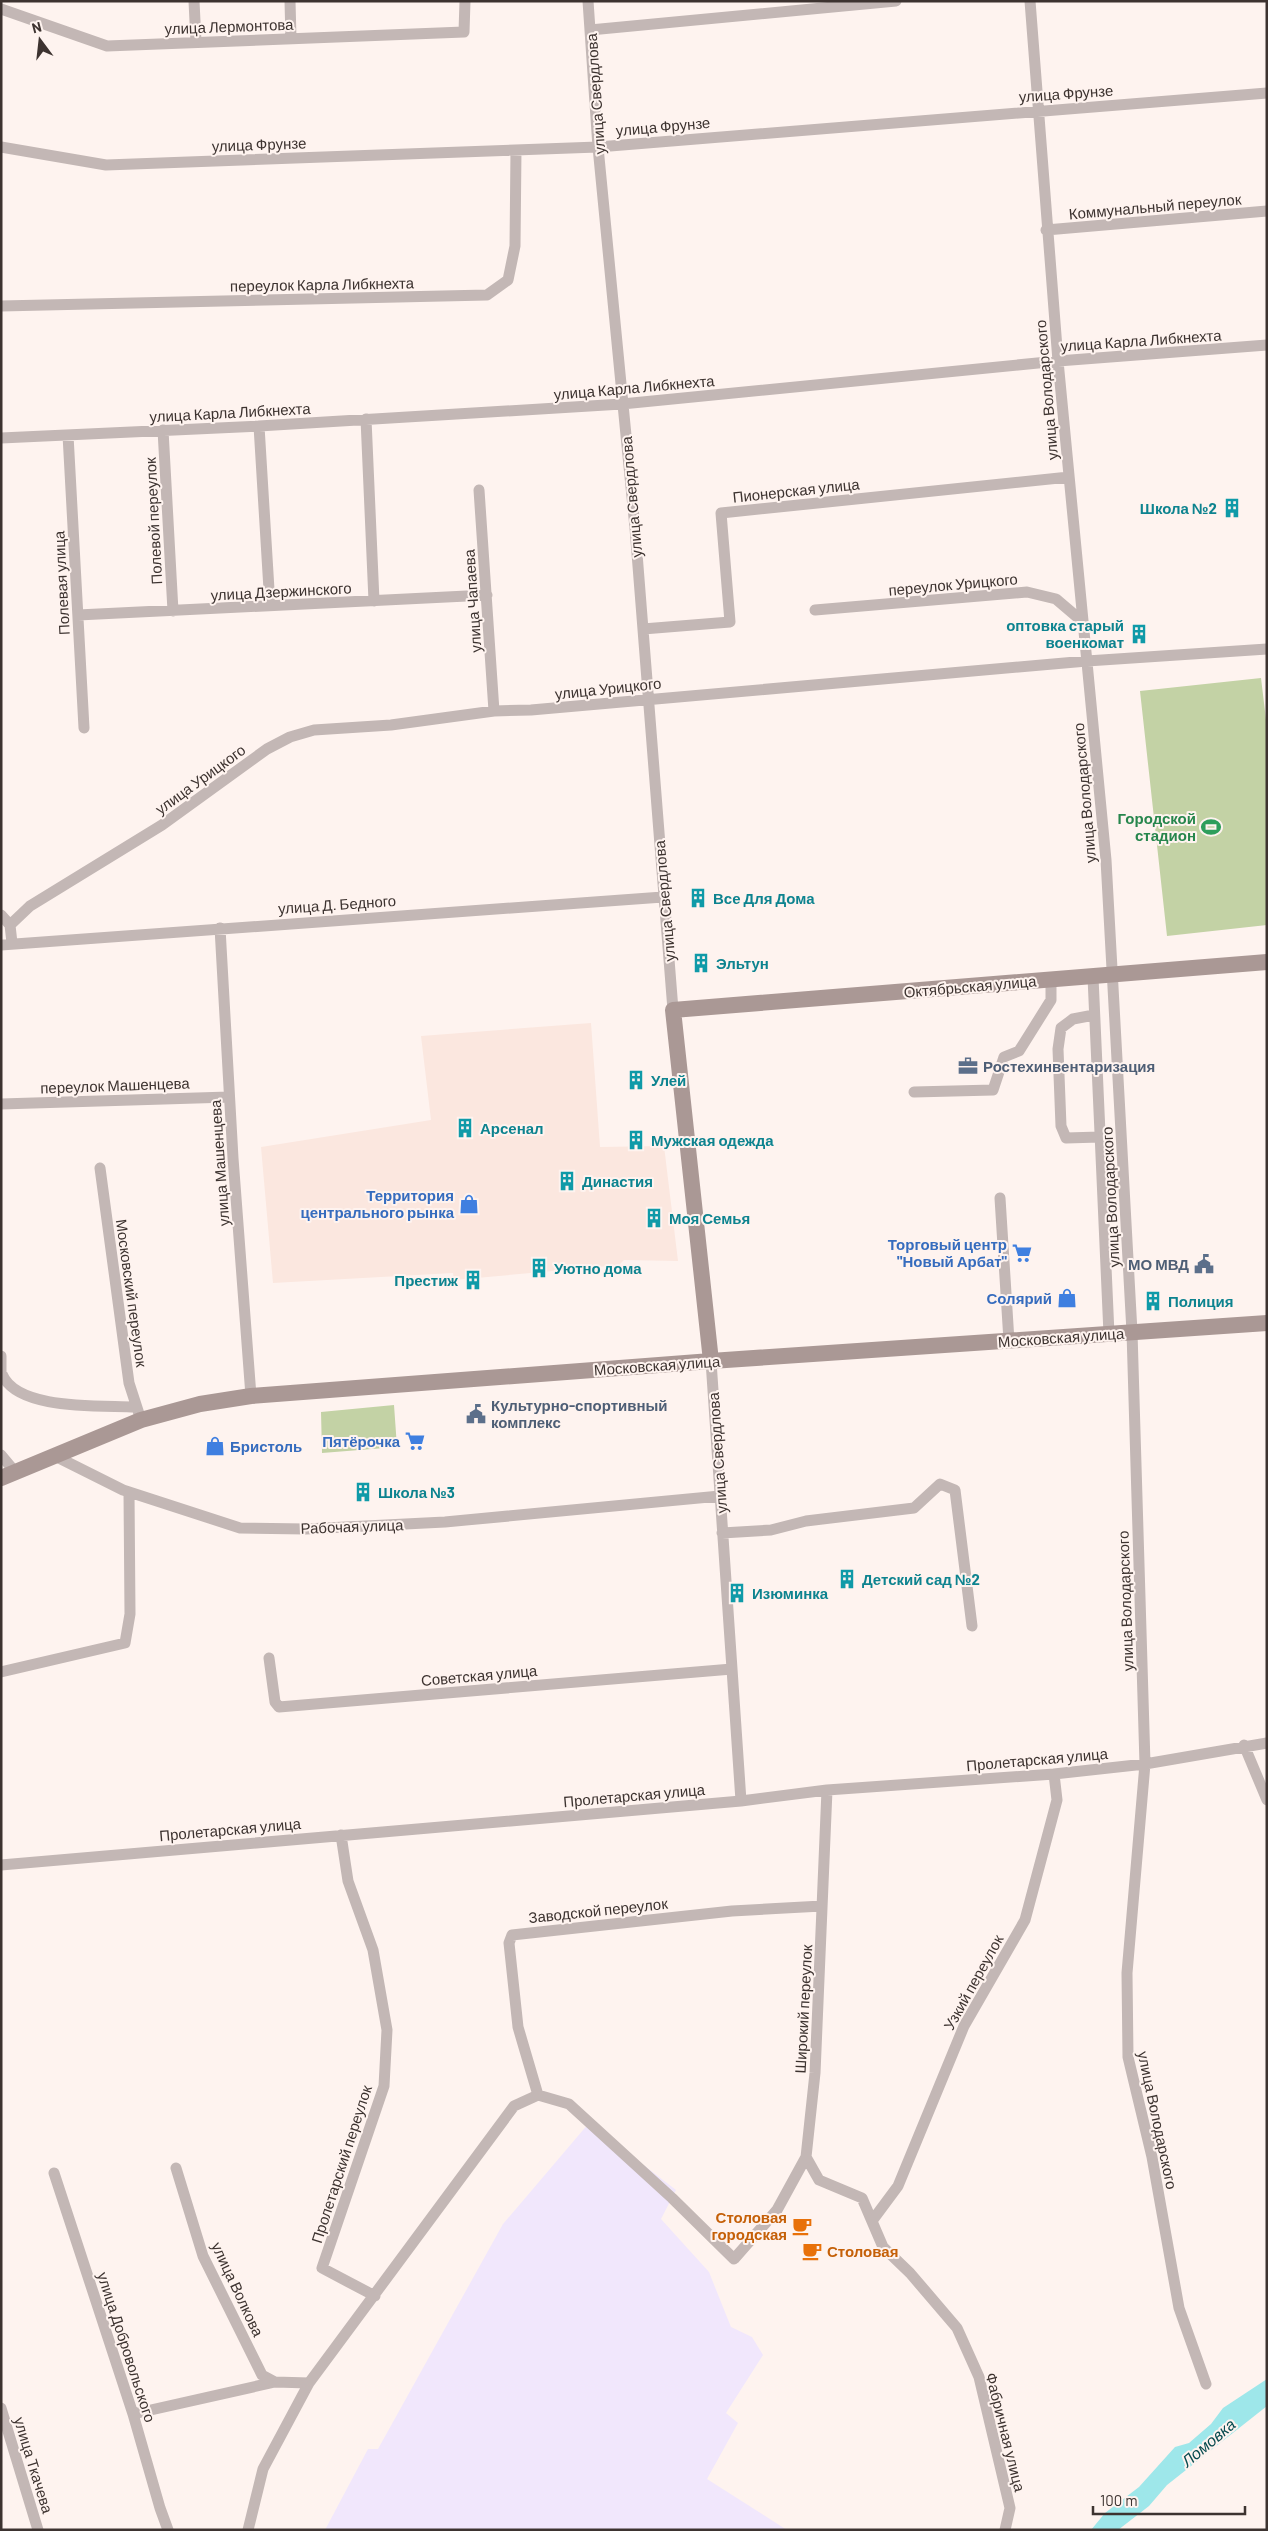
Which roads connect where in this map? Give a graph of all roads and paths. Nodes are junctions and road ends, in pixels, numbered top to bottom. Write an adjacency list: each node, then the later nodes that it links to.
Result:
1 (194, 1): 10 (street)
2 (290, 1): 9 (street)
3 (465, 1): 9 (street, улица Лермонтова)
4 (588, 1): 8 (street, улица Свердлова)
5 (896, 1): 8 (street)
6 (1030, 1): 12 (street, улица Володарского)
7 (1, 9): 10 (street, улица Лермонтова)
8 (590, 30): 13 (street, улица Свердлова)
9 (291, 39): 10 (street, улица Лермонтова)
10 (196, 42)
11 (1267, 93): 12 (street, улица Фрунзе)
12 (1038, 110): 13 (street, улица Фрунзе); 17 (street, улица Володарского)
13 (598, 146): 15 (street, улица Фрунзе); 21 (street, улица Свердлова)
14 (1, 148): 15 (street, улица Фрунзе)
15 (516, 150): 18 (street, переулок Карла Либкнехта)
16 (1267, 211): 17 (street, Коммунальный переулок)
17 (1046, 230): 20 (street, улица Володарского)
18 (1, 306)
19 (1267, 345): 20 (street, улица Карла Либкнехта)
20 (1058, 361): 21 (street, улица Карла Либкнехта); 27 (street, улица Володарского)
21 (622, 404): 22 (street, улица Карла Либкнехта); 36 (street, улица Свердлова)
22 (366, 419): 23 (street, улица Карла Либкнехта); 30 (street)
23 (259, 426): 24 (street, улица Карла Либкнехта); 31 (street)
24 (163, 430): 25 (street, улица Карла Либкнехта); 33 (street, Полевой переулок)
25 (68, 436): 26 (street, улица Карла Либкнехта); 34 (street, Полевая улица)
26 (1, 438)
27 (1069, 477): 35 (street, улица Володарского); 36 (street, Пионерская улица)
28 (479, 490): 29 (street, улица Чапаева)
29 (487, 595): 30 (street, улица Дзержинского); 40 (street, улица Чапаева)
30 (374, 601): 31 (street, улица Дзержинского)
31 (270, 606): 33 (street, улица Дзержинского)
32 (815, 610): 35 (street, переулок Урицкого)
33 (173, 611): 34 (street, улица Дзержинского)
34 (78, 615): 41 (street, Полевая улица)
35 (1083, 622): 38 (street, улица Володарского)
36 (643, 629): 39 (street, улица Свердлова)
37 (1267, 649): 38 (street, улица Урицкого)
38 (1087, 662): 39 (street, улица Урицкого); 48 (street, улица Володарского)
39 (647, 699): 40 (street, улица Урицкого); 42 (street, улица Свердлова)
40 (494, 711): 44 (street, улица Урицкого)
41 (84, 728)
42 (663, 897): 45 (street, улица Д. Бедного); 51 (street, улица Свердлова)
43 (1, 915): 44 (street)
44 (10, 925): 46 (street)
45 (220, 928): 46 (street, улица Д. Бедного); 54 (street, улица Машенцева)
46 (7, 944)
47 (1267, 962): 48 (main road, Октябрьская улица)
48 (1113, 975): 49 (main road, Октябрьская улица); 60 (street, улица Володарского)
49 (1093, 977): 50 (main road, Октябрьская улица); 52 (street)
50 (1051, 980): 51 (main road, Октябрьская улица); 53 (street)
51 (673, 1010): 64 (main road, улица Свердлова)
52 (1094, 1015): 56 (street); 56 (street)
53 (914, 1092)
54 (229, 1097): 55 (street, переулок Машенцева); 66 (street, улица Машенцева)
55 (1, 1104)
56 (1100, 1137): 61 (street)
57 (100, 1168): 67 (street, Московский переулок)
58 (1000, 1198): 62 (street)
59 (1267, 1323): 60 (main road, Московская улица)
60 (1132, 1332): 61 (main road, Московская улица); 80 (street, улица Володарского)
61 (1109, 1334): 62 (main road, Московская улица)
62 (1009, 1340): 64 (main road, Московская улица)
63 (1, 1356): 65 (street)
64 (710, 1361): 66 (main road, Московская улица); 72 (street, улица Свердлова)
65 (2, 1374): 67 (street)
66 (251, 1396): 67 (main road, Московская улица)
67 (138, 1413): 69 (main road, Московская улица)
68 (1, 1455): 70 (street)
69 (57, 1457): 70 (main road); 71 (street, Рабочая улица)
70 (9, 1476)
71 (129, 1492): 72 (street, Рабочая улица); 77 (street)
72 (720, 1496): 73 (street, улица Свердлова)
73 (722, 1533): 74 (street); 76 (street, улица Свердлова)
74 (972, 1626)
75 (269, 1658): 76 (street, Советская улица)
76 (732, 1669): 83 (street, улица Свердлова)
77 (1, 1672)
78 (1267, 1743): 79 (street, Пролетарская улица)
79 (1244, 1746): 80 (street, Пролетарская улица); 84 (street)
80 (1144, 1764): 81 (street, Пролетарская улица); 96 (street, улица Володарского)
81 (1054, 1774): 82 (street, Пролетарская улица); 92 (street, Узкий переулок)
82 (827, 1790): 83 (street, Пролетарская улица); 87 (street, Широкий переулок)
83 (741, 1800): 85 (street, Пролетарская улица)
84 (1267, 1800)
85 (341, 1834): 86 (street, Пролетарская улица); 93 (street, Пролетарский переулок)
86 (1, 1865)
87 (822, 1906): 88 (street, Заводской переулок); 89 (street, Широкий переулок)
88 (538, 2095): 89 (street); 93 (street)
89 (806, 2157): 92 (street, Фабричная улица)
90 (176, 2168): 94 (street, улица Волкова)
91 (54, 2174): 98 (street, улица Добровольского)
92 (872, 2221): 102 (street, Фабричная улица)
93 (375, 2296): 95 (street)
94 (275, 2382): 95 (street); 98 (street)
95 (310, 2383): 101 (street)
96 (1206, 2384)
97 (1, 2408): 99 (street, улица Ткачева)
98 (133, 2414): 100 (street, улица Добровольского)
99 (38, 2530)
100 (168, 2530)
101 (248, 2530)
102 (1005, 2530)

